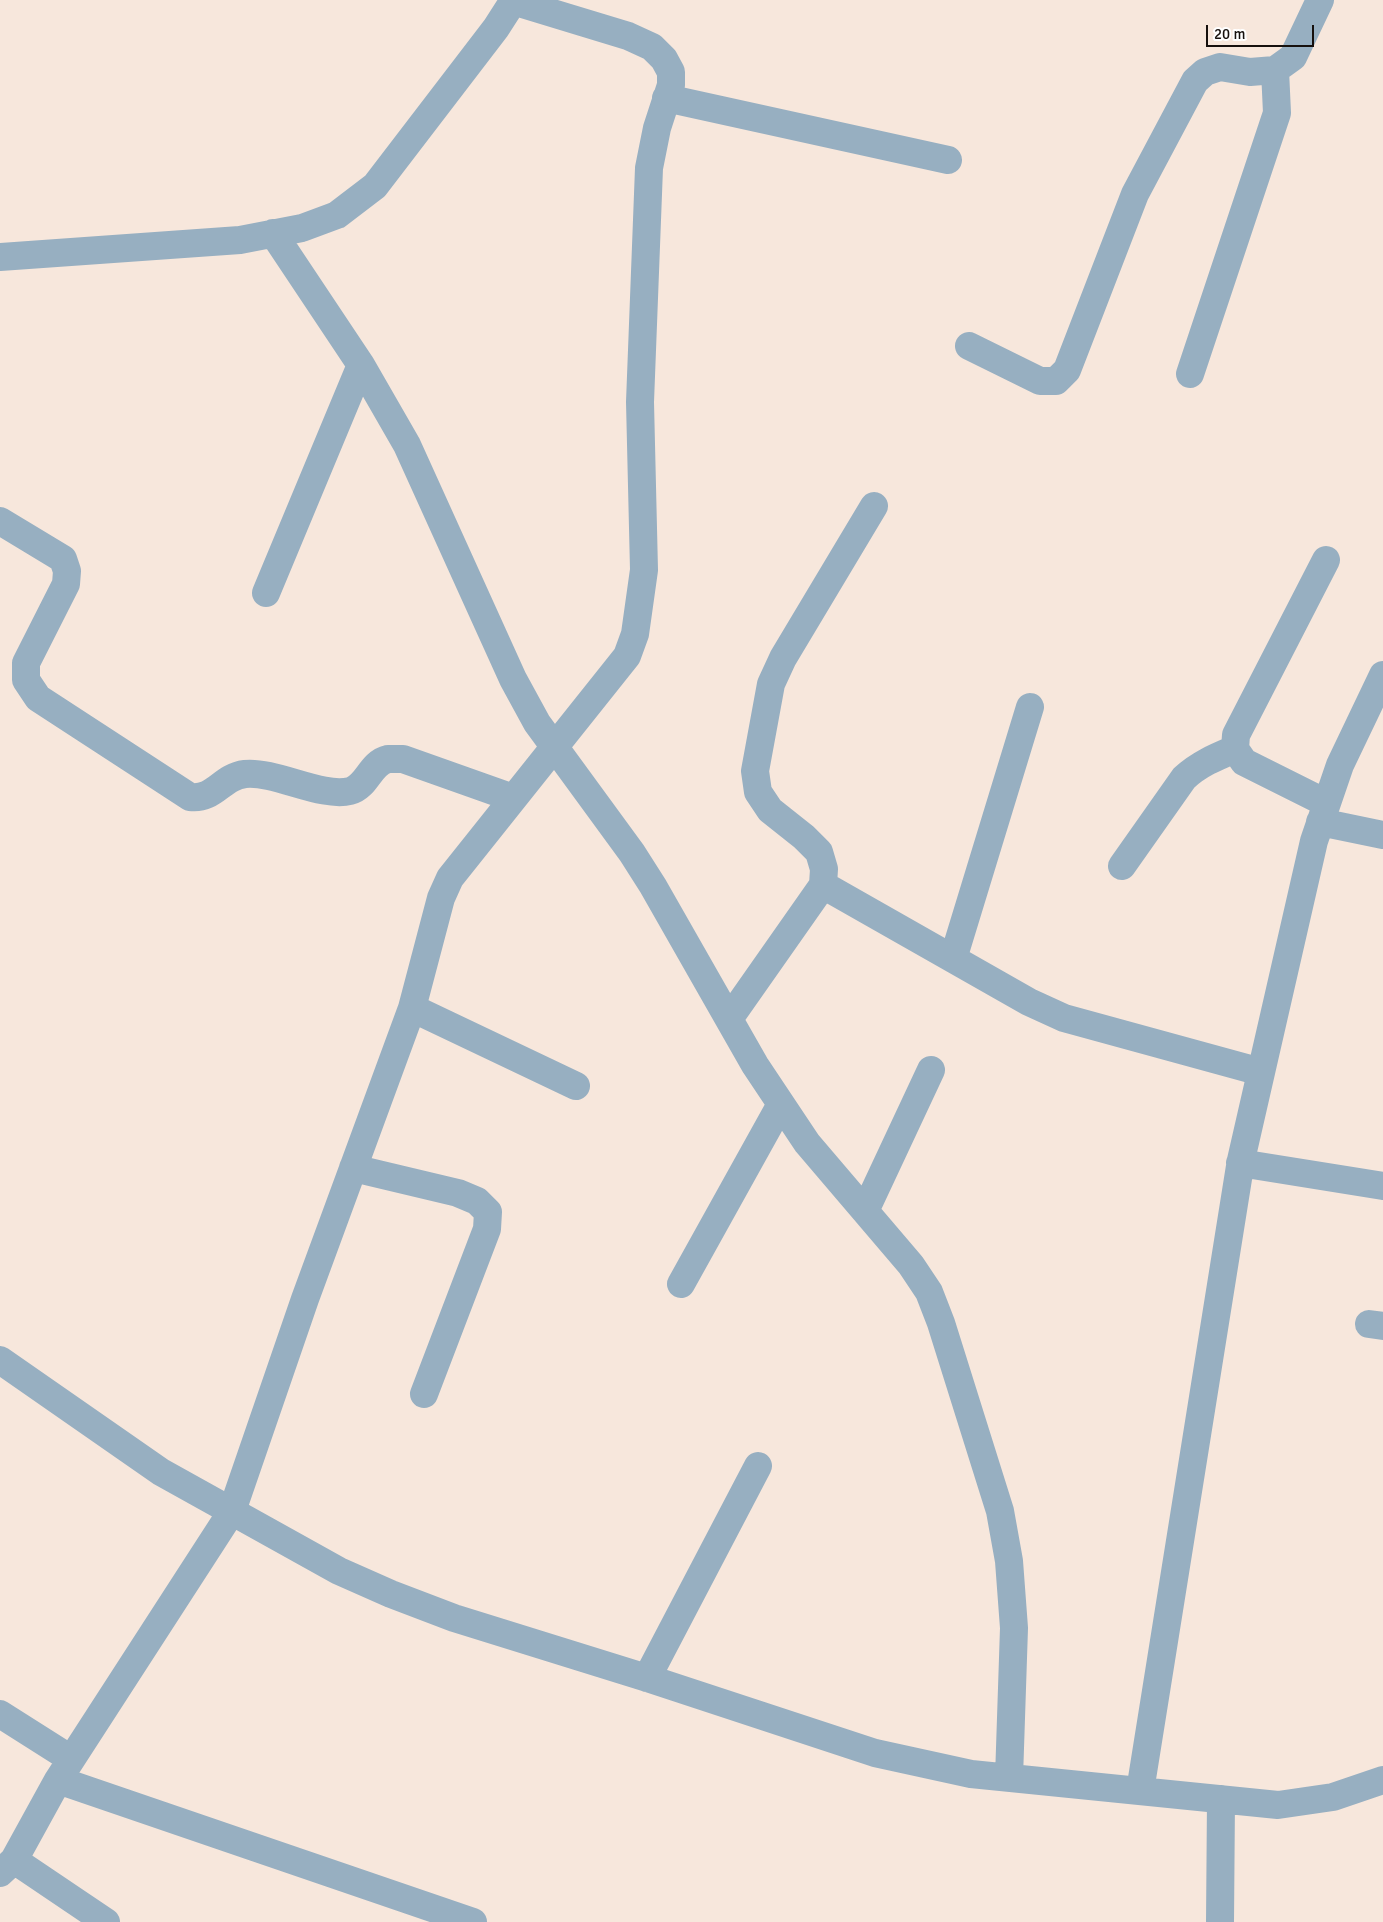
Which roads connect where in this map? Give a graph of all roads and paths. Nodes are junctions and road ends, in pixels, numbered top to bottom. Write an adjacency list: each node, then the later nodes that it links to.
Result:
1 (1320, 0): 3 (street)
2 (513, 1): 4 (street); 6 (street)
3 (1275, 70): 8 (street); 10 (street)
4 (666, 98): 5 (street); 17 (street)
5 (948, 160)
6 (273, 233): 7 (street); 9 (street)
7 (0, 257)
8 (969, 346)
9 (361, 366): 14 (street); 17 (street)
10 (1190, 374)
11 (874, 506): 23 (street)
12 (0, 521): 19 (street)
13 (1326, 560): 18 (street)
14 (266, 593)
15 (1383, 675): 20 (street)
16 (1030, 707): 24 (street)
17 (554, 746): 19 (street); 26 (street)
18 (1235, 749): 20 (street); 22 (street)
19 (513, 798): 25 (street)
20 (1323, 812): 21 (street); 28 (street)
21 (1383, 836)
22 (1122, 866)
23 (823, 885): 24 (street); 26 (street)
24 (953, 959): 28 (street)
25 (412, 1008): 29 (street); 32 (street)
26 (729, 1019): 30 (street)
27 (931, 1070): 34 (street)
28 (1261, 1072): 31 (street)
29 (576, 1086)
30 (781, 1104): 34 (street); 35 (street)
31 (1240, 1163): 33 (street); 45 (street)
32 (353, 1168): 37 (street); 39 (street)
33 (1383, 1186)
34 (865, 1210): 43 (street)
35 (681, 1284)
36 (0, 1360): 39 (street)
37 (424, 1394)
38 (758, 1466): 40 (street)
39 (232, 1511): 40 (street); 42 (street)
40 (647, 1678): 43 (street)
41 (0, 1714): 42 (street)
42 (65, 1770): 47 (street); 49 (street)
43 (1009, 1778): 45 (street)
44 (1383, 1780): 46 (street)
45 (1140, 1791): 46 (street)
46 (1221, 1799): 50 (street)
47 (7, 1866): 48 (street)
48 (106, 1922)
49 (473, 1922)
50 (1220, 1922)

